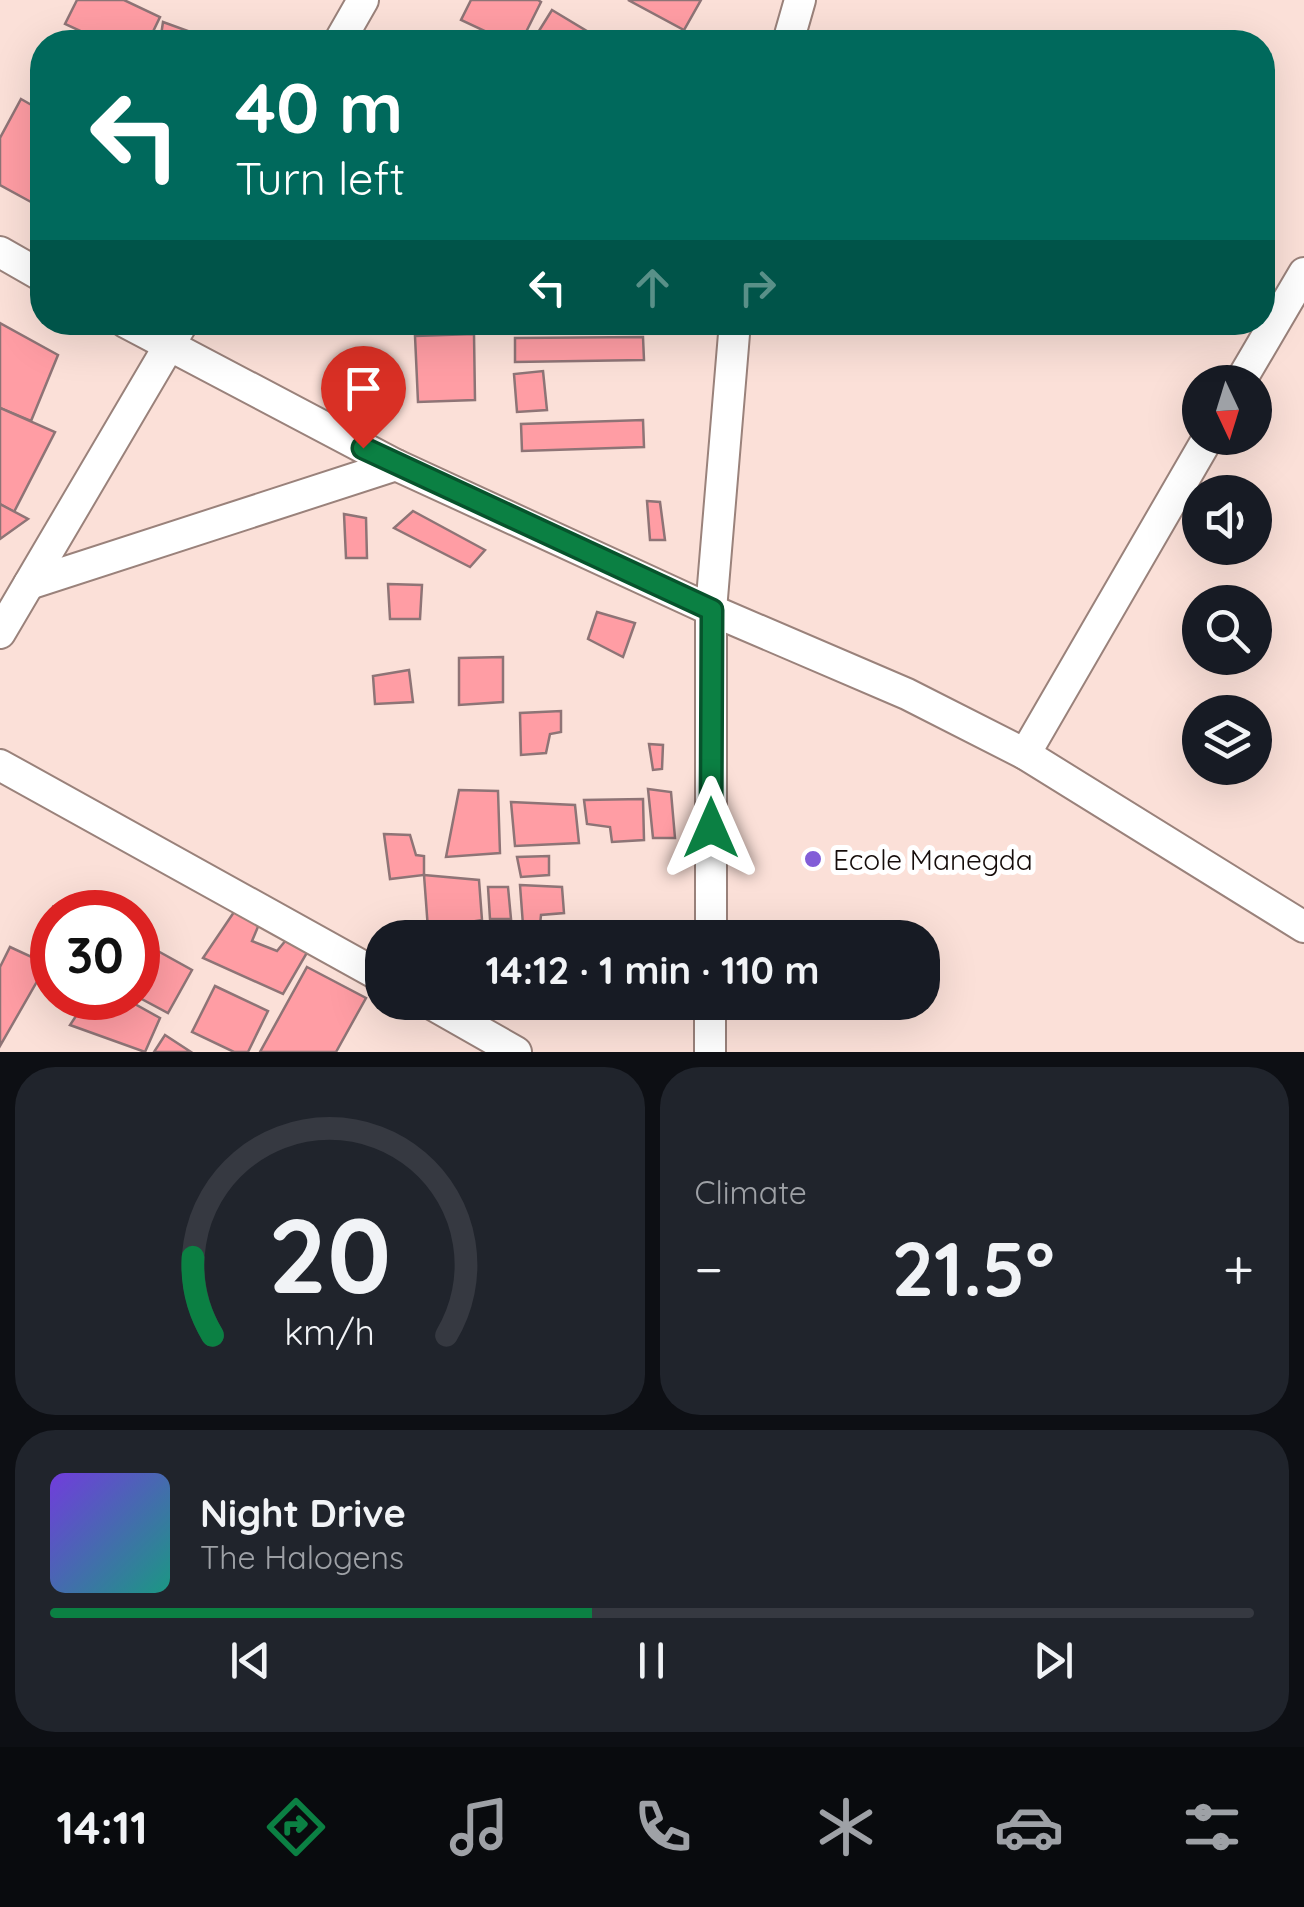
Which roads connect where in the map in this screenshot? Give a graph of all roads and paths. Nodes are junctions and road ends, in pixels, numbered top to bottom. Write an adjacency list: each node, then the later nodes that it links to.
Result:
1 (363, 0): 3 (street)
2 (800, 0): 4 (street)
3 (346, 30)
4 (791, 30)
5 (0, 252): 6 (street)
6 (30, 269)
7 (1304, 272): 8 (street)
8 (1275, 322)
9 (176, 335): 14 (street); 15 (street)
10 (733, 335): 16 (street)
11 (1267, 335): 12 (street)
12 (1250, 365)
13 (1198, 455): 18 (street)
14 (396, 465): 15 (street); 16 (street)
15 (28, 584): 17 (street)
16 (712, 610): 18 (street); 20 (street)
17 (0, 632)
18 (1025, 754): 21 (street)
19 (0, 764): 22 (street)
20 (710, 920)
21 (1304, 927)
22 (365, 968)
23 (460, 1020): 25 (street)
24 (710, 1020): 26 (street)
25 (516, 1052)
26 (710, 1052)

